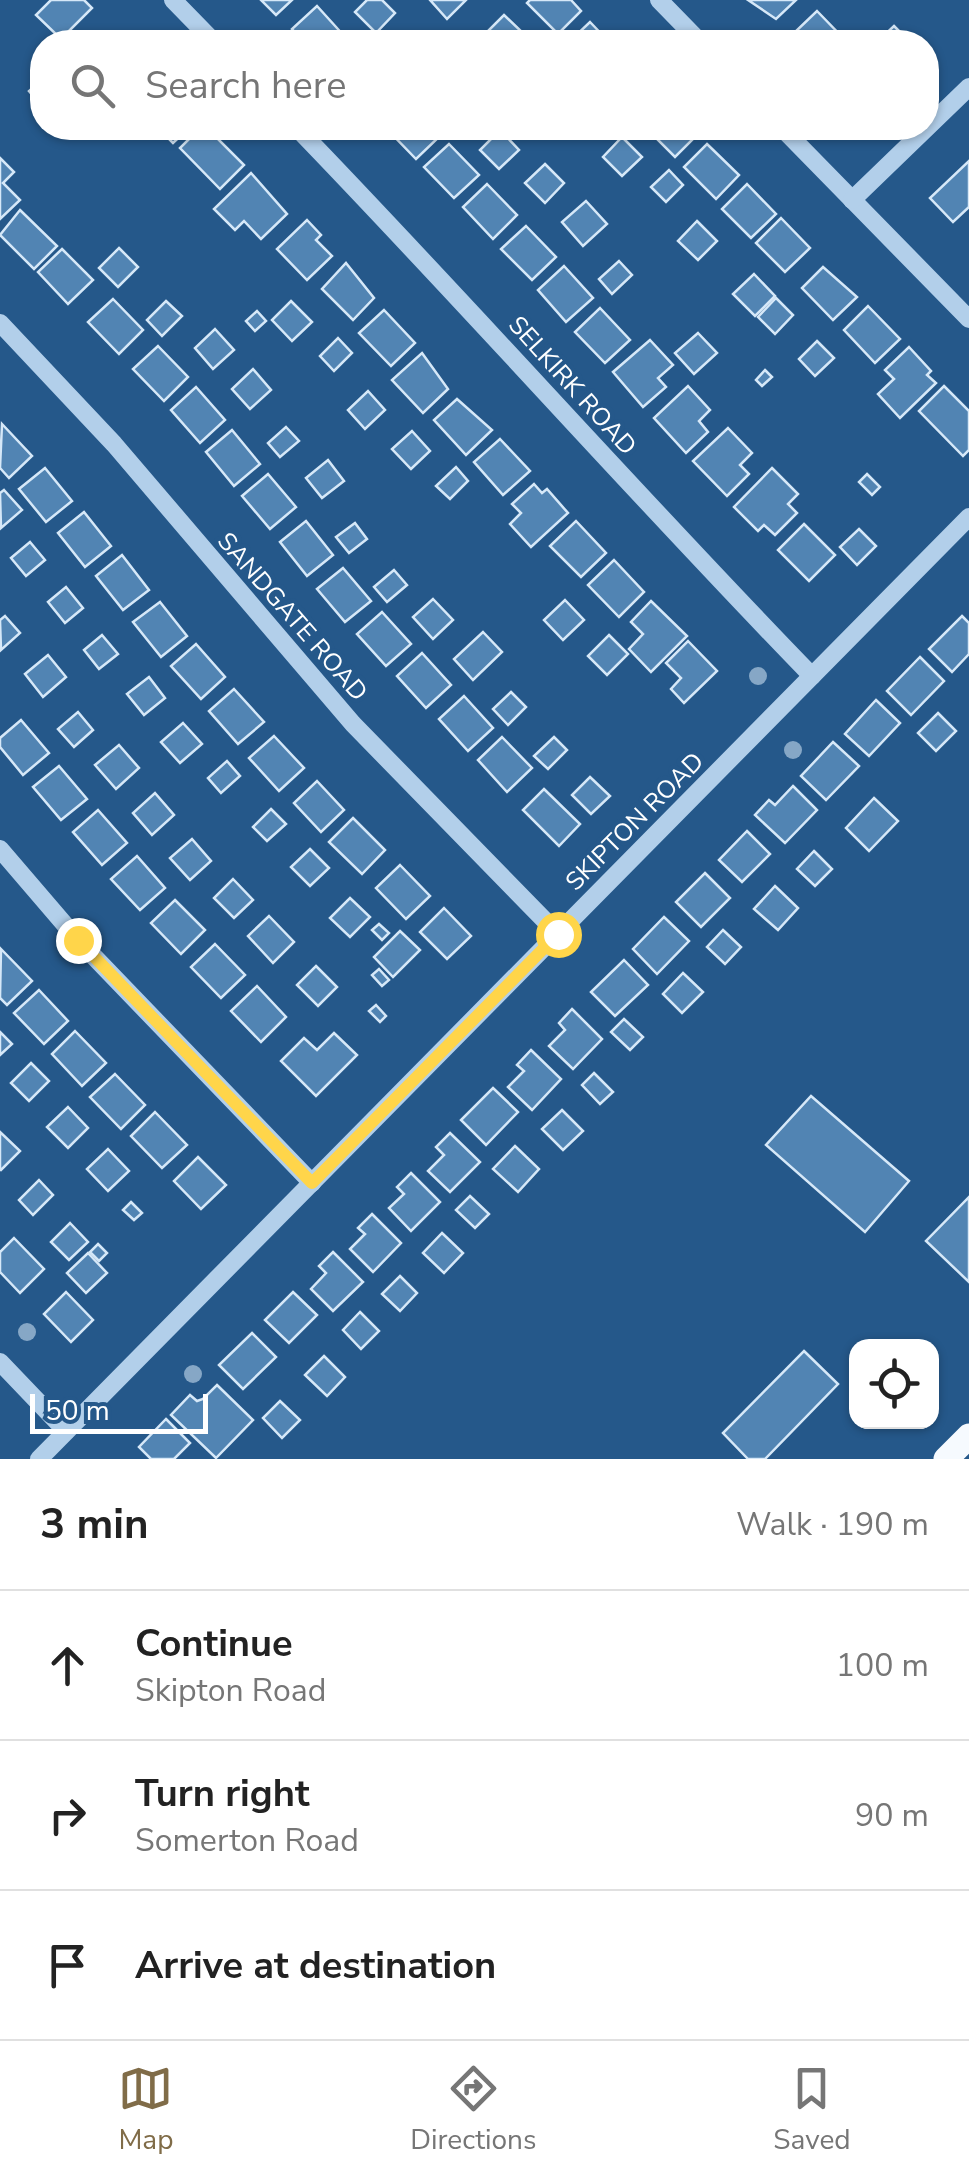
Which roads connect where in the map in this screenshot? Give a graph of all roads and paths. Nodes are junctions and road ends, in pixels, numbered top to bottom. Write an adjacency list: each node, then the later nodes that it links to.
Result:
1 (173, 0): 3 (street)
2 (659, 0): 4 (street)
3 (202, 30)
4 (688, 30)
5 (969, 87): 6 (street)
6 (939, 116)
7 (308, 140): 14 (street, SELKIRK ROAD)
8 (794, 140): 10 (street)
9 (914, 140): 10 (street)
10 (852, 200): 11 (street)
11 (969, 319)
12 (0, 323): 16 (street, SANDGATE ROAD)
13 (969, 517): 14 (street, SKIPTON ROAD)
14 (812, 676): 16 (street, SKIPTON ROAD)
15 (0, 849): 17 (street)
16 (558, 934): 17 (street, SKIPTON ROAD)
17 (312, 1183): 19 (street, SKIPTON ROAD)
18 (0, 1362): 19 (street)
19 (66, 1432): 21 (street, SKIPTON ROAD)
20 (969, 1436): 22 (main road)
21 (39, 1459)
22 (946, 1459)

